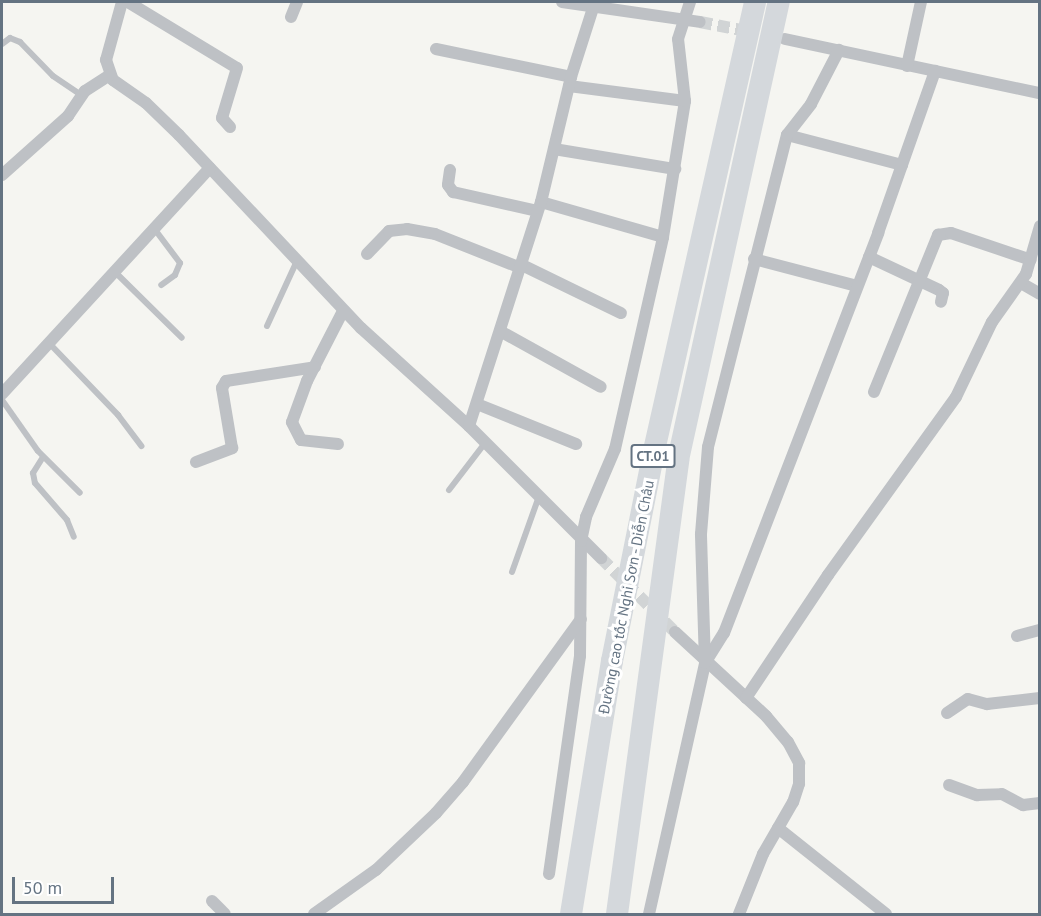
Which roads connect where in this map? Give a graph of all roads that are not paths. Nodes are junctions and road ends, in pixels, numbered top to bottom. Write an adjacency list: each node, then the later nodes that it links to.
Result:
1 (122, 2): 19 (street)
2 (128, 2): 24 (street)
3 (297, 2): 10 (street)
4 (562, 2): 9 (street)
5 (690, 2): 11 (street)
6 (755, 2): 90 (highway, Đường cao tốc Nghi Sơn - Diễn Châu / CT.01)
7 (779, 2): 91 (highway, Đường cao tốc Nghi Sơn - Diễn Châu / CT.01)
8 (921, 2): 17 (street)
9 (594, 4): 11 (street); 20 (street)
10 (291, 17)
11 (683, 20): 12 (street); 23 (street)
12 (700, 22)
13 (785, 39): 16 (street)
14 (2, 44): 22 (lane)
15 (436, 49): 20 (street)
16 (839, 51): 17 (street); 25 (street)
17 (907, 66): 18 (street)
18 (935, 71): 21 (street); 27 (street)
19 (110, 75): 22 (street); 28 (street)
20 (570, 81): 23 (street); 26 (street)
21 (1040, 93)
22 (81, 95): 31 (street)
23 (685, 102): 29 (street)
24 (230, 127)
25 (787, 135): 27 (street); 38 (street)
26 (554, 149): 29 (street); 32 (street)
27 (902, 165): 37 (street)
28 (210, 168): 33 (street); 40 (street)
29 (675, 169): 35 (street)
30 (450, 170): 32 (street)
31 (2, 175)
32 (539, 207): 35 (street); 41 (street)
33 (153, 226): 42 (street); 45 (lane)
34 (1040, 226): 39 (street)
35 (663, 237): 72 (street)
36 (367, 254): 41 (street)
37 (868, 257): 43 (street); 46 (street)
38 (754, 259): 46 (street); 79 (street)
39 (1031, 260): 43 (street); 44 (street)
40 (296, 263): 49 (street); 51 (lane)
41 (521, 266): 50 (street); 52 (street)
42 (114, 271): 53 (lane); 54 (street)
43 (920, 279): 48 (street); 57 (street)
44 (1021, 283): 47 (street); 80 (street)
45 (161, 285)
46 (857, 286): 79 (street)
47 (1040, 294)
48 (941, 302)
49 (344, 311): 55 (street); 61 (street)
50 (621, 314)
51 (267, 326)
52 (500, 331): 56 (street); 60 (street)
53 (182, 338)
54 (50, 343): 58 (street); 65 (lane)
55 (315, 367): 63 (street); 67 (street)
56 (601, 387)
57 (874, 392)
58 (2, 394)
59 (2, 400): 66 (lane)
60 (477, 404): 61 (street); 64 (street)
61 (469, 426): 62 (street)
62 (485, 443): 68 (lane); 70 (street)
63 (338, 444)
64 (576, 444)
65 (141, 446)
66 (43, 457): 69 (lane); 71 (lane)
67 (196, 462)
68 (449, 490)
69 (80, 493)
70 (539, 496): 72 (street); 74 (lane)
71 (74, 537)
72 (581, 541): 73 (street); 75 (street)
73 (602, 558)
74 (512, 572)
75 (581, 620): 86 (street); 89 (street)
76 (1040, 630): 78 (street)
77 (675, 632): 79 (street)
78 (1017, 636)
79 (705, 663): 80 (street); 92 (street)
80 (746, 698): 85 (street)
81 (1040, 698): 82 (street)
82 (947, 713)
83 (949, 785): 84 (street)
84 (1040, 803)
85 (778, 828): 93 (street); 94 (street)
86 (549, 874)
87 (212, 901): 88 (street)
88 (225, 915)
89 (314, 915)
90 (571, 915)
91 (617, 915)
92 (649, 915)
93 (739, 915)
94 (886, 915)

